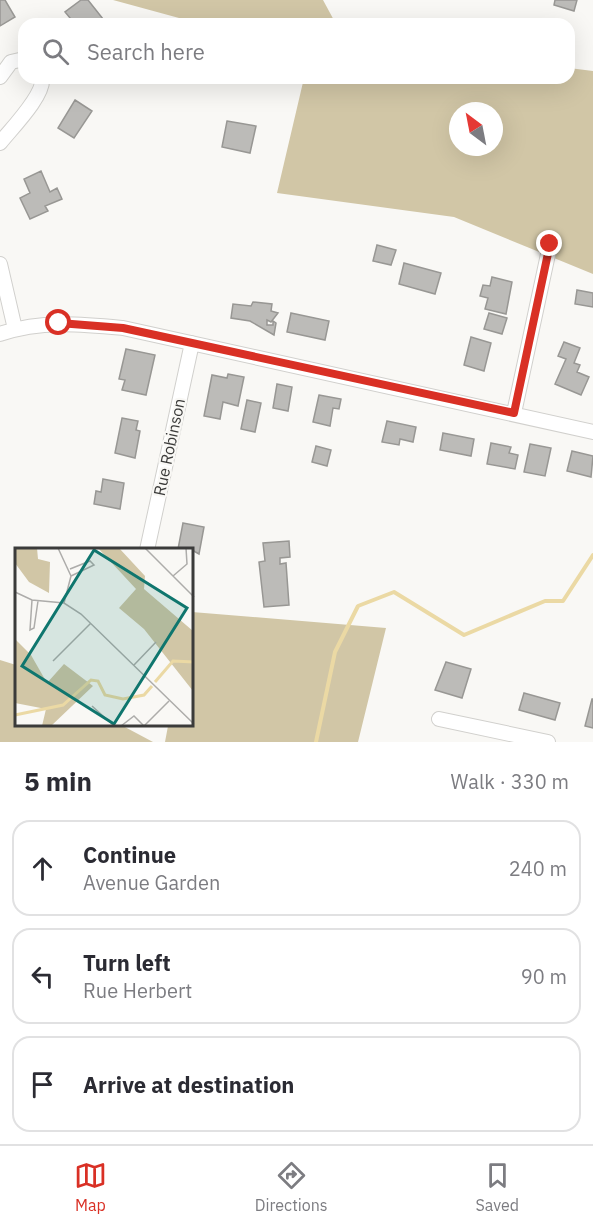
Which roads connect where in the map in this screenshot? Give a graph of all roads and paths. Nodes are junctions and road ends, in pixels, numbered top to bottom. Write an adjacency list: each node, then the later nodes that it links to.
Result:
1 (18, 61): 2 (street)
2 (0, 77)
3 (43, 84): 4 (street)
4 (0, 143)
5 (550, 244): 10 (street)
6 (0, 264): 7 (street)
7 (15, 329): 8 (street); 9 (street)
8 (0, 334)
9 (192, 343): 10 (street); 12 (street, Rue Robinson)
10 (514, 413): 11 (street)
11 (593, 432)
12 (147, 548)
13 (439, 719): 14 (street)
14 (548, 742)

